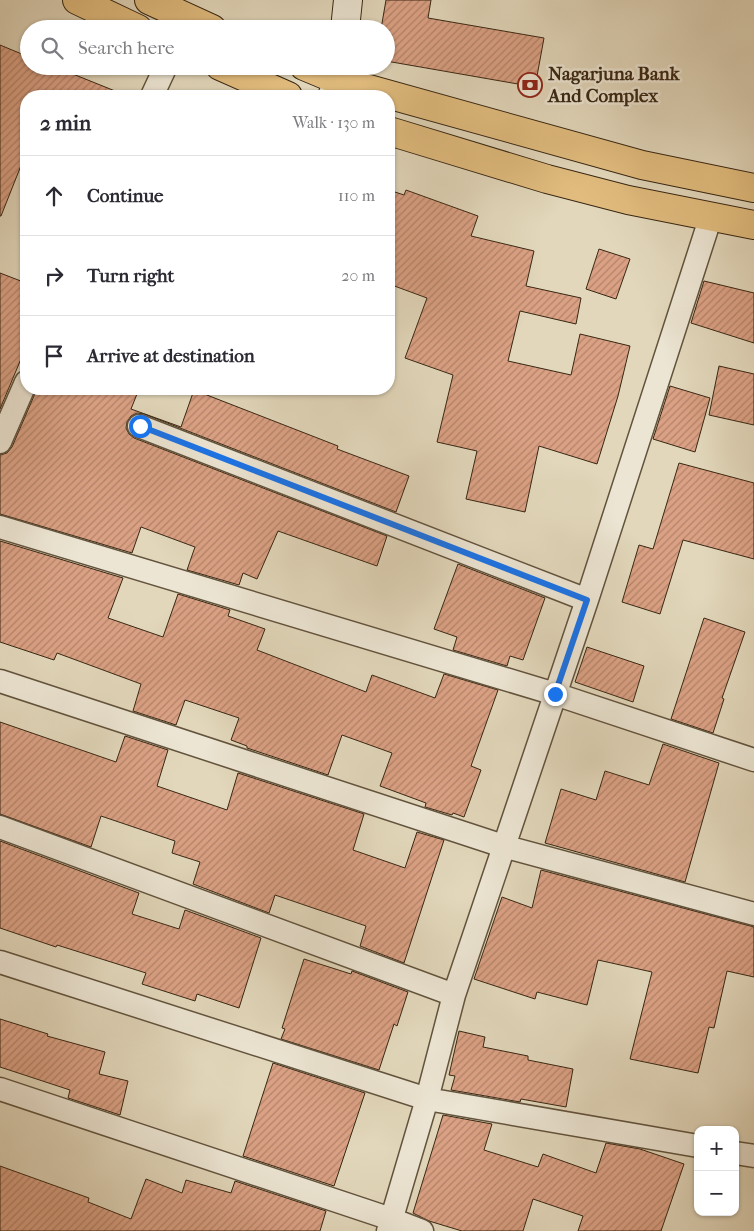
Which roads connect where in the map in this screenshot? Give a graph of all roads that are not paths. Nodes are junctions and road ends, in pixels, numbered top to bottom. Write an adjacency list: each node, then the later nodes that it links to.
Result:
1 (77, 0): 4 (main road)
2 (149, 0): 5 (main road)
3 (348, 0): 6 (street)
4 (119, 20)
5 (192, 20)
6 (346, 20)
7 (162, 75): 11 (street)
8 (240, 75): 12 (main road)
9 (324, 75): 10 (main road)
10 (338, 81): 13 (main road)
11 (155, 90)
12 (274, 90)
13 (371, 90)
14 (395, 97): 16 (main road)
15 (395, 133): 17 (main road)
16 (754, 188)
17 (711, 216): 18 (main road); 23 (street)
18 (754, 225)
19 (20, 395): 21 (street)
20 (140, 426): 23 (street)
21 (0, 442)
22 (0, 527): 25 (street)
23 (587, 600): 25 (street)
24 (0, 681): 28 (street)
25 (555, 694): 26 (street); 28 (street)
26 (754, 760)
27 (0, 827): 31 (street)
28 (503, 846): 29 (street); 31 (street)
29 (754, 914)
30 (0, 962): 33 (street)
31 (454, 994): 33 (street)
32 (0, 1089): 37 (street)
33 (426, 1099): 34 (street); 37 (street)
34 (694, 1145)
35 (739, 1154): 36 (street)
36 (754, 1156)
37 (389, 1225): 38 (street)
38 (422, 1231)

